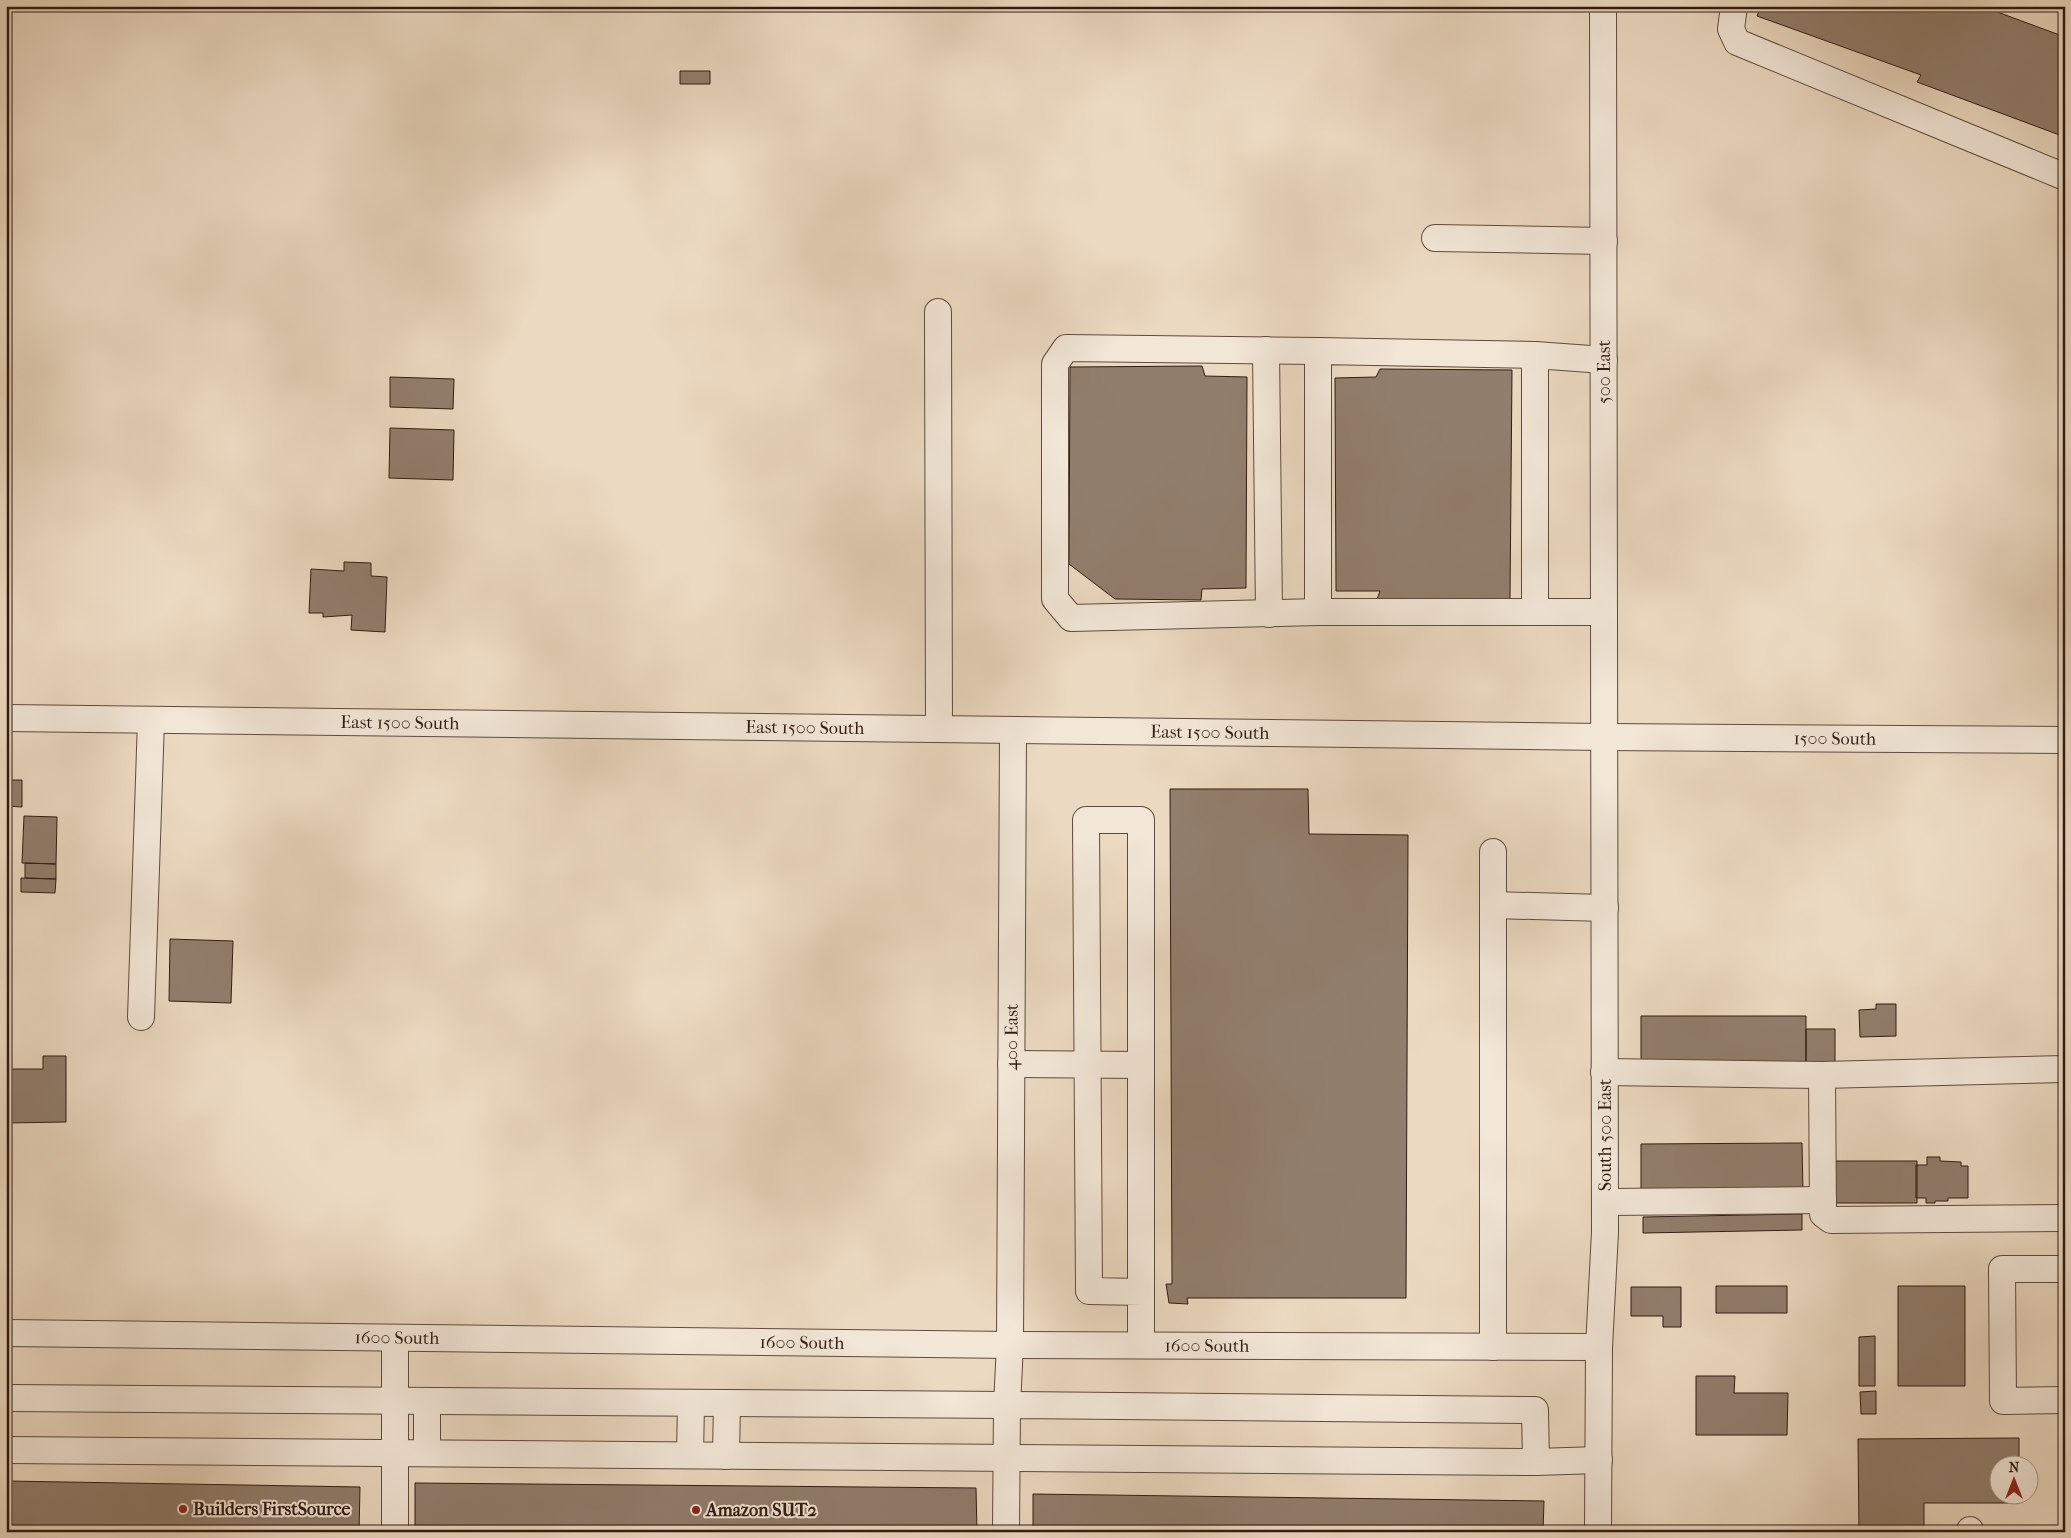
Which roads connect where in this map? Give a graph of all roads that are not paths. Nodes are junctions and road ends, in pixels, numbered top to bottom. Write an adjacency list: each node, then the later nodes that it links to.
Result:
1 (1603, 6): 5 (street, 500 East)
2 (1734, 6): 3 (street)
3 (2065, 178)
4 (1435, 238): 5 (street)
5 (1604, 240): 10 (street, 500 East)
6 (938, 312): 17 (street)
7 (1266, 350): 8 (street); 14 (street); 14 (street)
8 (1318, 351): 9 (street); 11 (street)
9 (1535, 356): 10 (street); 12 (street)
10 (1604, 360): 13 (street, 500 East)
11 (1318, 612): 12 (street); 14 (street)
12 (1535, 612): 13 (street)
13 (1604, 612): 19 (street, 500 East)
14 (1268, 614)
15 (6, 718): 16 (street, East 1500 South)
16 (151, 720): 17 (street, East 1500 South); 24 (street)
17 (939, 729): 18 (street, East 1500 South)
18 (1014, 731): 19 (street, East 1500 South); 25 (street, 400 East)
19 (1604, 738): 20 (street, 1500 South); 23 (street, South 500 East)
20 (2065, 740)
21 (1493, 852): 22 (street)
22 (1493, 905): 23 (street); 40 (street)
23 (1604, 908): 29 (street, South 500 East)
24 (141, 1017)
25 (1010, 1064): 26 (street); 38 (street, 400 East)
26 (1088, 1065): 27 (street); 27 (street); 35 (street)
27 (1140, 1065): 35 (street)
28 (2065, 1069): 30 (street)
29 (1604, 1072): 30 (street); 32 (street, South 500 East)
30 (1822, 1075): 31 (street)
31 (1823, 1200): 32 (street); 33 (street)
32 (1605, 1202): 41 (street, South 500 East)
33 (2065, 1218)
34 (2065, 1268): 43 (street)
35 (1140, 1292): 39 (street)
36 (6, 1333): 37 (street, 1600 South)
37 (395, 1338): 38 (street, 1600 South); 44 (street)
38 (1010, 1344): 39 (street, 1600 South); 48 (street, 400 East)
39 (1140, 1345): 40 (street, 1600 South)
40 (1493, 1347): 41 (street, 1600 South)
41 (1599, 1347): 55 (street, South 500 East)
42 (6, 1398): 44 (street)
43 (2065, 1400)
44 (396, 1401): 45 (street); 50 (street)
45 (427, 1401): 46 (street); 51 (street)
46 (692, 1403): 47 (street); 52 (street)
47 (727, 1403): 48 (street); 53 (street)
48 (1007, 1405): 54 (street, 400 East); 56 (street)
49 (6, 1450): 50 (street)
50 (395, 1453): 51 (street); 57 (street)
51 (428, 1453): 52 (street)
52 (690, 1455): 53 (street)
53 (726, 1456): 54 (street)
54 (1007, 1458): 56 (street); 58 (street, 400 East)
55 (1599, 1460): 56 (street); 59 (street, South 500 East)
56 (1536, 1462)
57 (395, 1532)
58 (1006, 1532)
59 (1598, 1532)

